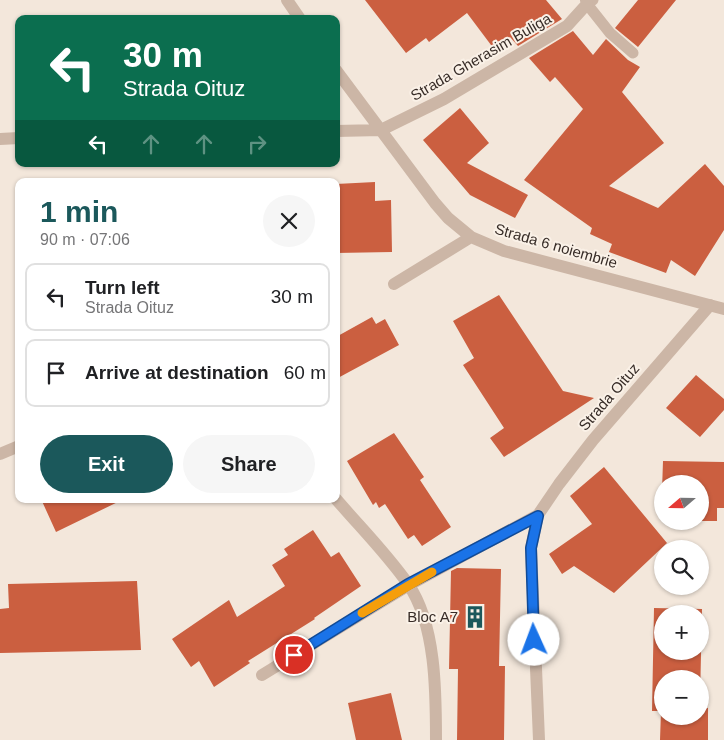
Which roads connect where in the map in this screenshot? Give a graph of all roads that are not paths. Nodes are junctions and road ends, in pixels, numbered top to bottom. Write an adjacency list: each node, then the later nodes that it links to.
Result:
1 (286, 0): 3 (street)
2 (589, 1): 4 (lane); 6 (street, Strada Gherasim Buliga)
3 (297, 15)
4 (633, 53)
5 (340, 75): 6 (street, Strada 6 noiembrie)
6 (381, 130): 7 (street); 10 (street, Strada 6 noiembrie)
7 (340, 131)
8 (15, 138): 9 (street)
9 (0, 139)
10 (471, 237): 11 (street); 12 (street, Strada 6 noiembrie)
11 (394, 284)
12 (710, 305): 13 (street, Strada 6 noiembrie); 17 (street, Strada Oituz)
13 (724, 309)
14 (15, 448): 15 (street)
15 (0, 454)
16 (339, 503): 18 (street)
17 (538, 516): 18 (street, Strada Oituz); 21 (street, Strada Oituz)
18 (408, 584): 19 (street, Strada Oituz); 20 (street)
19 (262, 675)
20 (436, 740)
21 (539, 740)

